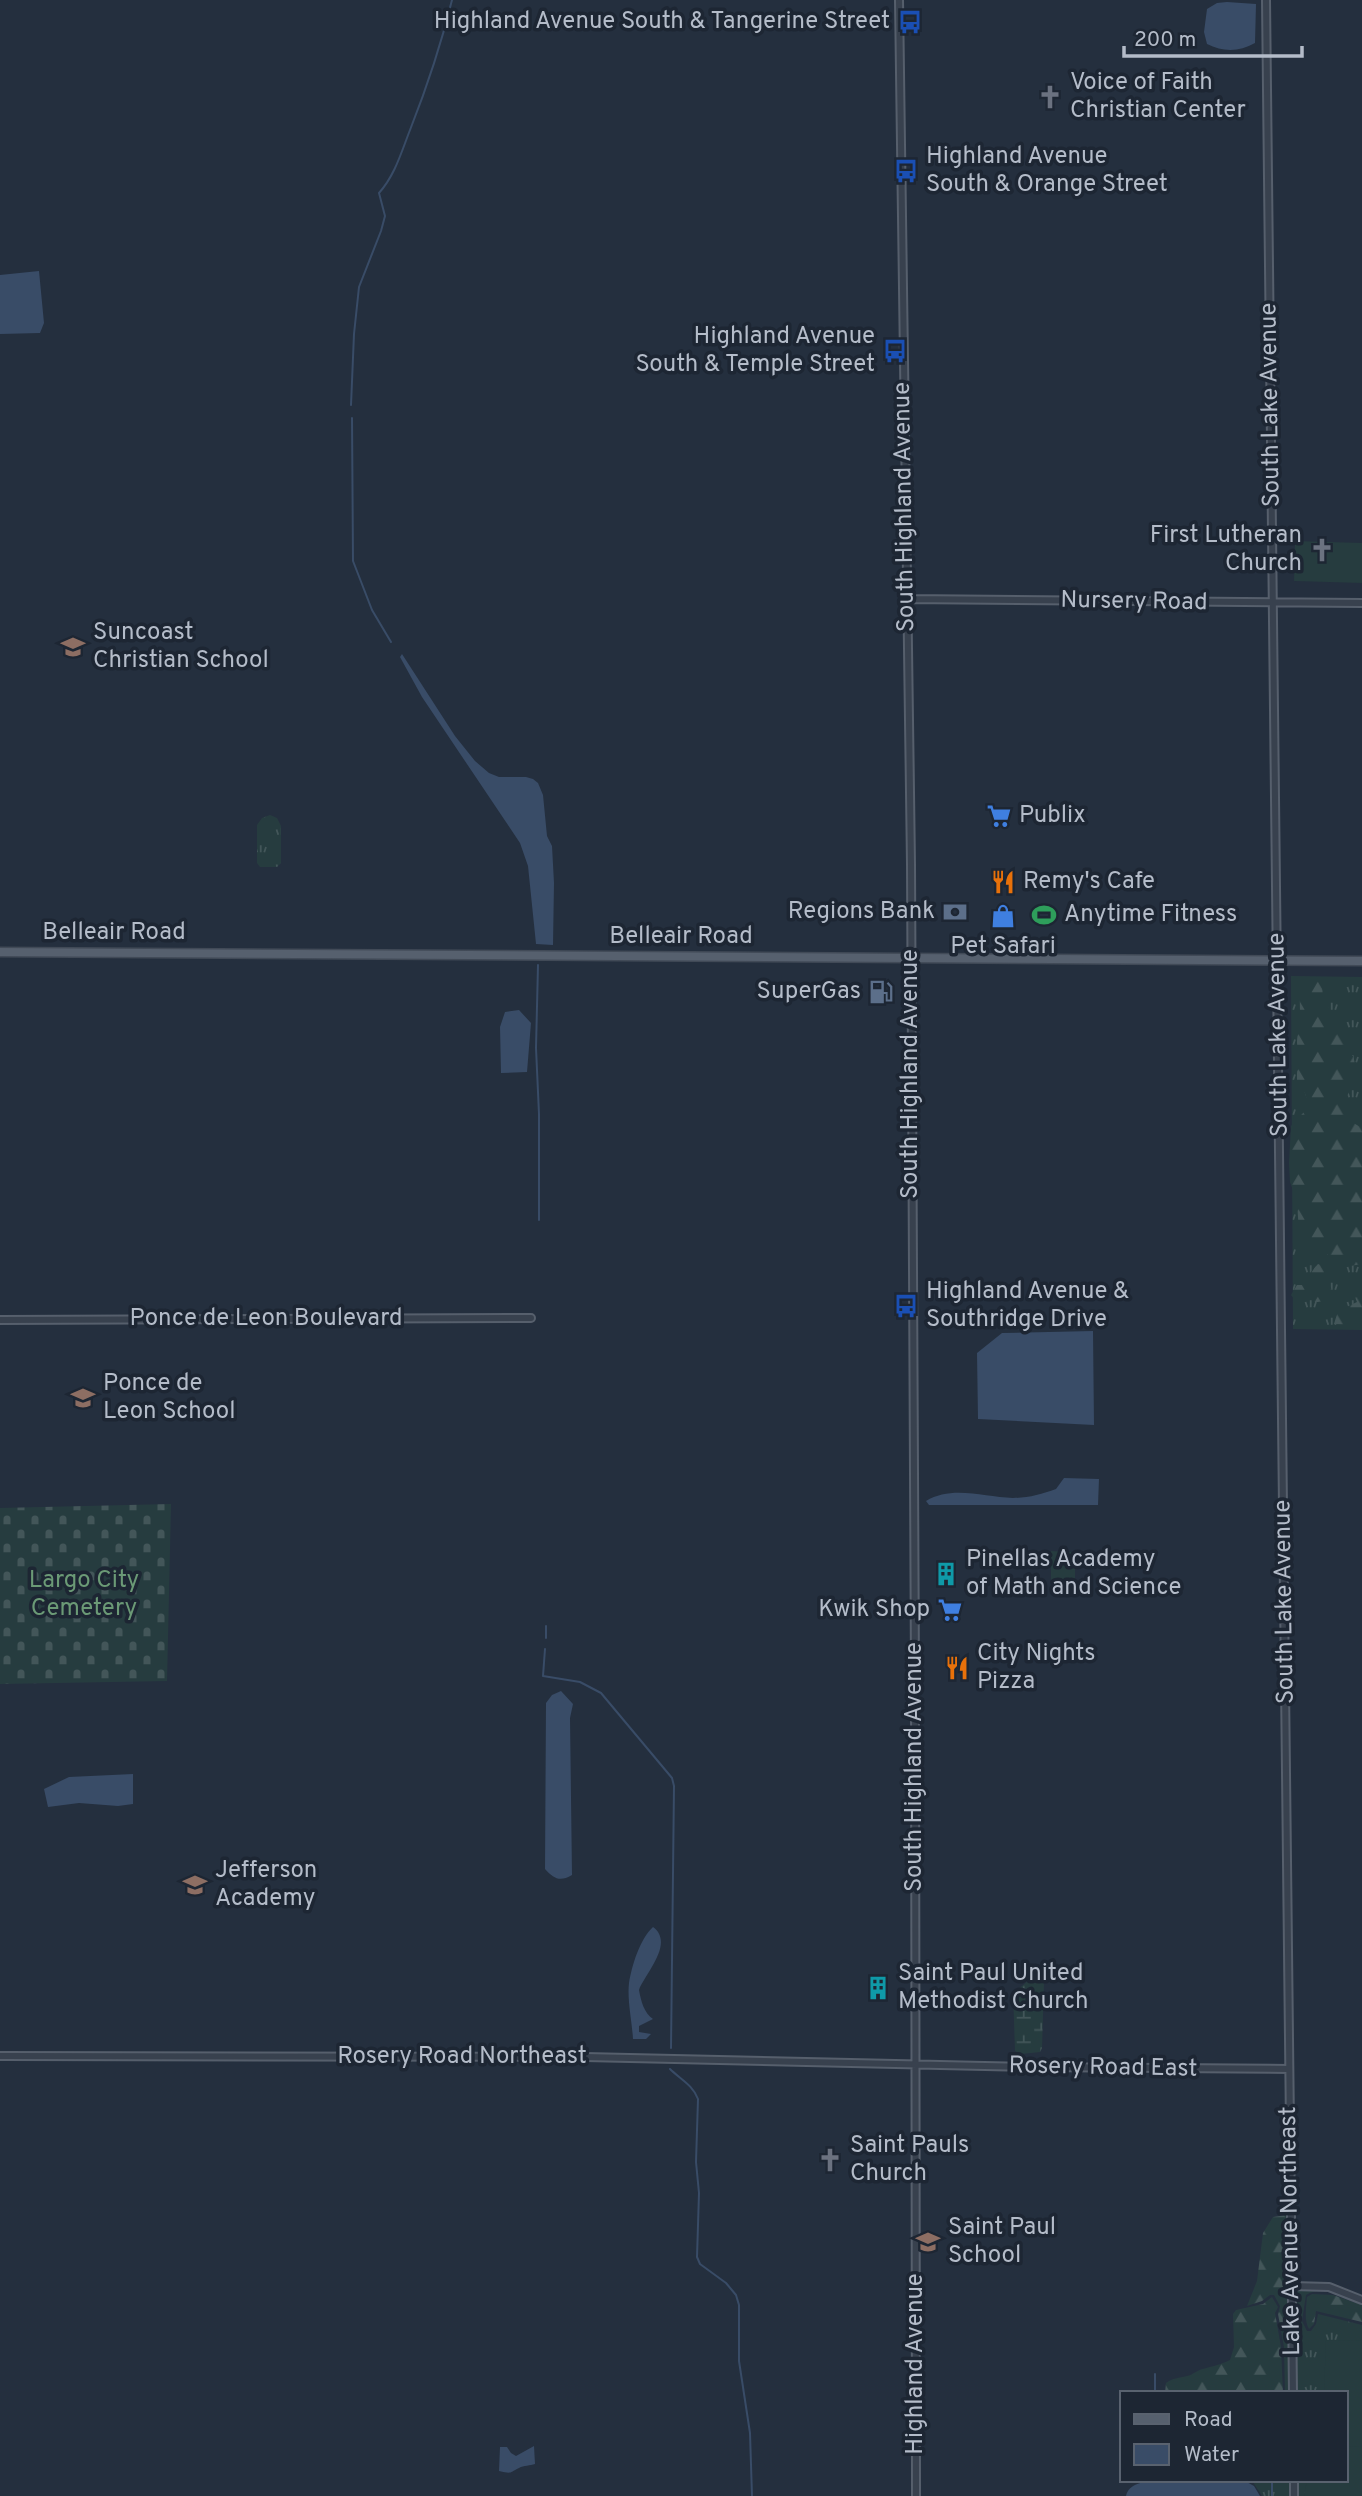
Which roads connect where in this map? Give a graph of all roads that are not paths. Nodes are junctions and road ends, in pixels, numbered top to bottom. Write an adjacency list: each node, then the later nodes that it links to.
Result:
1 (899, 0): 3 (street, South Highland Avenue)
2 (1266, 0): 4 (street, South Lake Avenue)
3 (906, 599): 4 (street, Nursery Road); 7 (street, South Highland Avenue)
4 (1273, 602): 5 (street, Nursery Road); 8 (street, South Lake Avenue)
5 (1362, 603)
6 (0, 951): 7 (main road, Belleair Road)
7 (911, 958): 8 (main road, Belleair Road); 13 (street, South Highland Avenue)
8 (1277, 960): 9 (main road, Belleair Road); 14 (street, South Lake Avenue)
9 (1362, 961)
10 (531, 1318): 11 (street, Ponce de Leon Boulevard)
11 (0, 1320)
12 (0, 2058): 13 (street, Rosery Road Northeast)
13 (916, 2064): 14 (street, Rosery Road East); 18 (street, Highland Avenue)
14 (1289, 2069): 15 (street, Lake Avenue Northeast)
15 (1292, 2286): 16 (street); 17 (street, Lake Avenue Northeast)
16 (1362, 2300)
17 (1293, 2391)
18 (916, 2496)

